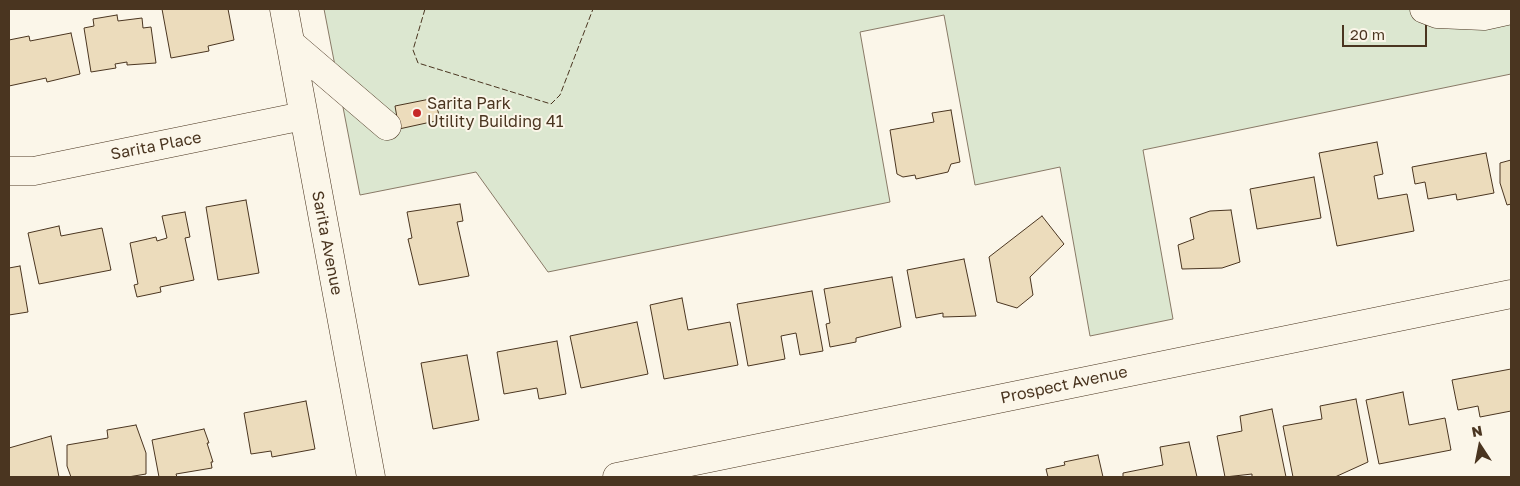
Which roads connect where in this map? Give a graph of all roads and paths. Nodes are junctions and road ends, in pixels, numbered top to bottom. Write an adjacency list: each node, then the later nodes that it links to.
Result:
1 (284, 9): 4 (street, Sarita Avenue)
2 (1424, 9): 3 (street)
3 (1511, 10)
4 (290, 42): 5 (street, Sarita Avenue); 6 (street)
5 (303, 116): 7 (street, Sarita Place); 9 (street, Sarita Avenue)
6 (387, 126)
7 (9, 171)
8 (1511, 294): 10 (street, Prospect Avenue)
9 (371, 477)
10 (617, 477)

